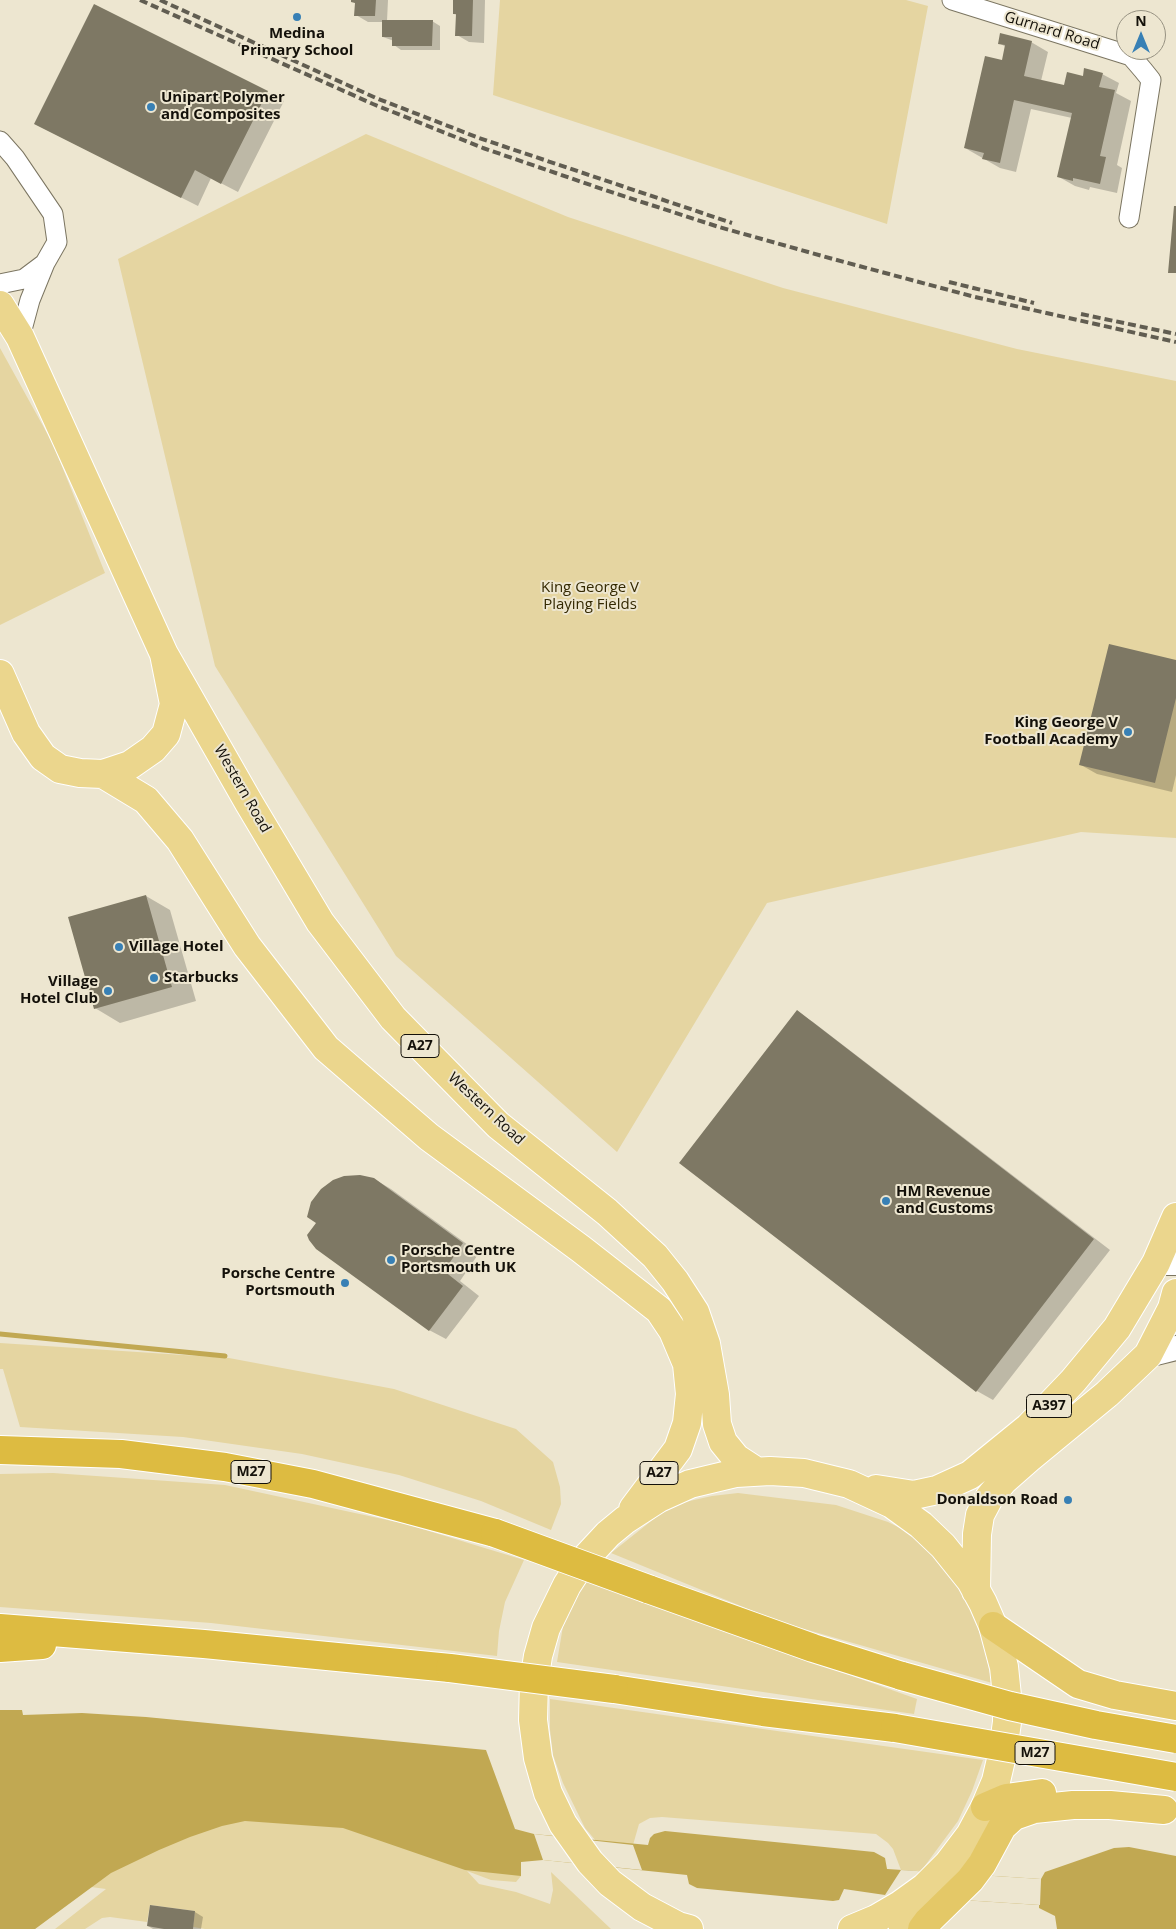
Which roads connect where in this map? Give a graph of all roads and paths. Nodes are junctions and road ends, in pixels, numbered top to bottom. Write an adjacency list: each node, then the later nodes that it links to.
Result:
1 (952, 0): 3 (street, Gurnard Road)
2 (0, 141): 4 (street)
3 (1129, 218)
4 (45, 263): 5 (street); 7 (street)
5 (0, 284)
6 (0, 304): 7 (main road)
7 (20, 337): 8 (main road)
8 (164, 654): 10 (main road); 16 (main road, Western Road / A27)
9 (0, 674): 10 (main road)
10 (103, 774): 16 (main road, Western Road / A27)
11 (1176, 1217): 12 (main road, A397)
12 (1166, 1263): 19 (main road, A397)
13 (1176, 1293): 15 (main road, A397)
14 (1176, 1348): 15 (street)
15 (1148, 1355): 21 (main road, A397)
16 (703, 1394): 18 (main road, Western Road / A27); 20 (main road, Western Road / A27)
17 (0, 1450): 27 (highway, M27, bridge)
18 (756, 1472): 19 (main road); 20 (main road)
19 (849, 1484): 21 (main road)
20 (625, 1520): 32 (main road)
21 (976, 1591): 22 (main road)
22 (993, 1626): 26 (highway); 29 (main road)
23 (0, 1628): 24 (highway, M27)
24 (204, 1644): 25 (highway); 28 (highway, M27, bridge)
25 (0, 1648)
26 (1176, 1706)
27 (1176, 1739)
28 (1176, 1777)
29 (985, 1807): 30 (highway); 31 (main road)
30 (1170, 1811): 31 (highway)
31 (916, 1917): 33 (main road)
32 (689, 1929)
33 (852, 1929)

